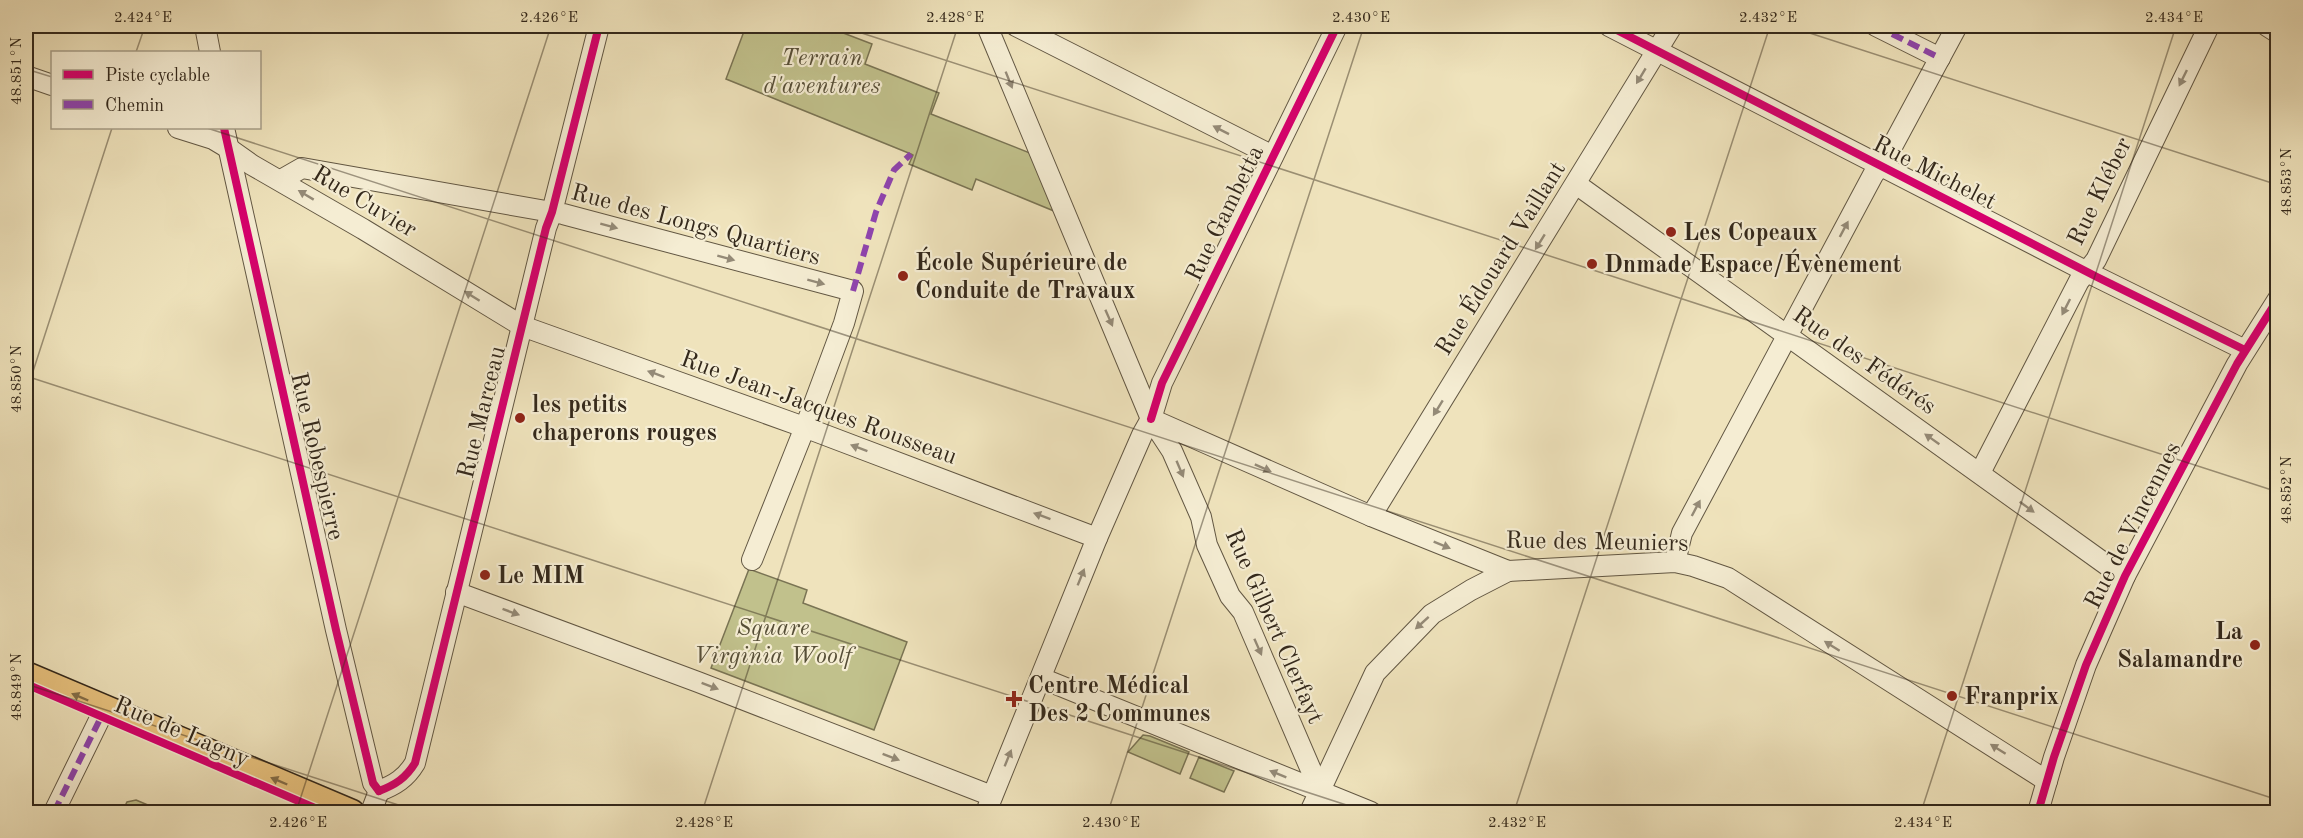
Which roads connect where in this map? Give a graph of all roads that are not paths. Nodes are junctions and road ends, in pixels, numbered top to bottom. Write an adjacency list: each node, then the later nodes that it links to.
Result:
1 (206, 26): 14 (street)
2 (599, 26): 25 (street, Rue Marceau)
3 (987, 26): 31 (street, Rue Gilbert Clerfayt, one-way to 31)
4 (1016, 26): 21 (street, one-way to 4)
5 (1337, 26): 21 (street, Rue Gambetta)
6 (1609, 26): 13 (street, Rue Michelet)
7 (1672, 26): 13 (street, Rue Édouard Vaillant)
8 (1875, 26): 15 (street)
9 (1957, 26): 15 (street)
10 (2209, 26): 26 (street, Rue Kléber, one-way to 26)
11 (2267, 26): 12 (street)
12 (2277, 33)
13 (1657, 50): 22 (street, Rue Michelet); 24 (street, Rue Édouard Vaillant, one-way to 24)
14 (210, 51)
15 (1940, 58): 22 (street)
16 (26, 76): 17 (street)
17 (51, 85)
18 (181, 129): 20 (street, Rue Cuvier)
19 (224, 129): 20 (street, Rue Robespierre)
20 (228, 148): 23 (street, Rue Cuvier); 45 (street, Rue Robespierre)
21 (1273, 156): 31 (street, Rue Gambetta)
22 (1879, 165): 26 (street, Rue Michelet); 29 (street, one-way to 22)
23 (281, 180): 25 (street, Rue des Longs Quartiers); 28 (street, Rue Cuvier, one-way to 23)
24 (1576, 184): 29 (street, Rue des Fédérés); 34 (street, Rue Édouard Vaillant, one-way to 34)
25 (552, 212): 28 (street, Rue Marceau); 32 (street, Rue des Longs Quartiers, one-way to 32)
26 (2086, 271): 30 (street, Rue Michelet); 33 (street, Rue Kléber, one-way to 33)
27 (2277, 299): 30 (street, Rue de Vincennes)
28 (522, 326): 32 (street, Rue Jean-Jacques Rousseau, one-way to 28); 40 (street, Rue Marceau)
29 (1788, 336): 33 (street, Rue des Fédérés, one-way to 29); 37 (street, one-way to 29)
30 (2245, 350): 39 (street, Rue de Vincennes)
31 (1151, 419): 34 (street, Rue des Meuniers, one-way to 34); 35 (street, Rue Gambetta); 46 (street, Rue Gilbert Clerfayt, one-way to 46)
32 (804, 427): 35 (street, Rue Jean-Jacques Rousseau, one-way to 32); 36 (street)
33 (1980, 473): 39 (street, Rue des Fédérés, one-way to 39)
34 (1371, 516): 38 (street, Rue des Meuniers, one-way to 38)
35 (1097, 538): 42 (street, Rue Gambetta, one-way to 35)
36 (752, 560)
37 (1675, 562): 38 (street, Rue des Meuniers); 44 (street, Rue des Meuniers, one-way to 37)
38 (1508, 571): 46 (street, one-way to 46)
39 (2126, 576): 44 (street, Rue de Vincennes)
40 (456, 592): 45 (street, Rue Marceau); 47 (street, one-way to 47)
41 (26, 674): 43 (main road, Rue de Lagny, one-way to 41)
42 (1041, 678): 46 (street, one-way to 42); 47 (street, Rue Gambetta, one-way to 42)
43 (105, 708): 48 (street); 49 (main road, Rue de Lagny, one-way to 43)
44 (2047, 781): 53 (street, Rue de Vincennes)
45 (379, 791): 50 (street)
46 (1320, 791): 51 (street); 52 (street)
47 (989, 804)
48 (54, 813)
49 (352, 813)
50 (370, 813)
51 (1310, 813)
52 (1371, 813)
53 (2038, 813)

